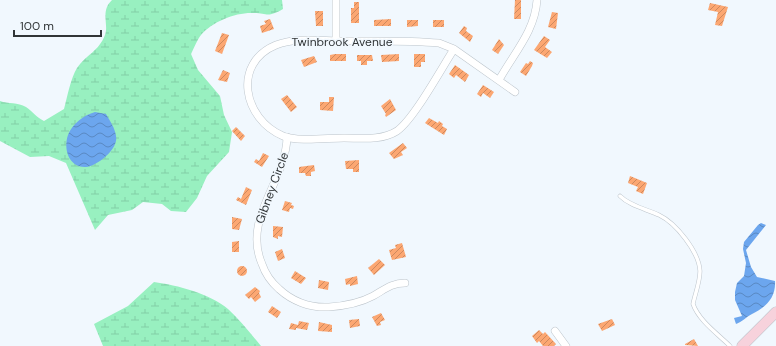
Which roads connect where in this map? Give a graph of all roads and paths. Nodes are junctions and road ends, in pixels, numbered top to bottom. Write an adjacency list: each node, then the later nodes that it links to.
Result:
1 (336, 0): 3 (street)
2 (537, 0): 5 (street)
3 (336, 41): 4 (street, Twinbrook Avenue); 7 (street, Twinbrook Avenue)
4 (454, 49): 5 (street, Twinbrook Avenue); 7 (street, Twinbrook Avenue)
5 (499, 80): 6 (street, Twinbrook Avenue)
6 (515, 92)
7 (287, 137): 9 (street, Gibney Circle)
8 (620, 196): 13 (lane)
9 (405, 283)
10 (776, 312): 14 (street)
11 (555, 331): 12 (street)
12 (566, 346)
13 (730, 346)
14 (742, 346)

